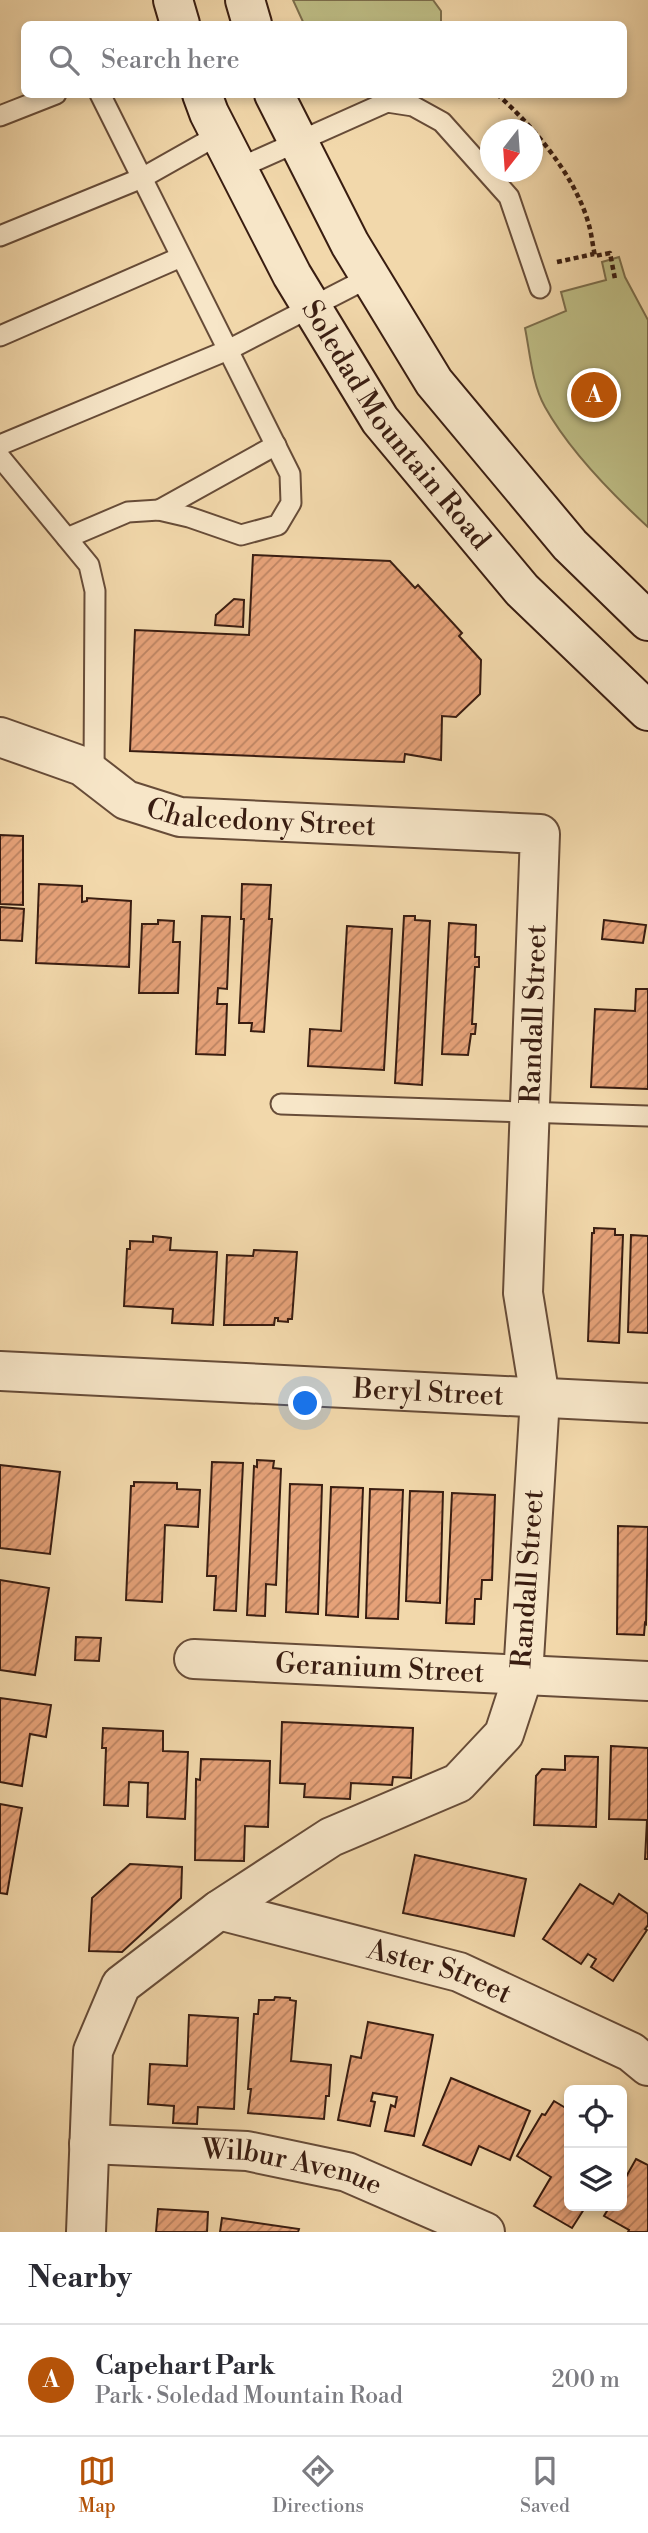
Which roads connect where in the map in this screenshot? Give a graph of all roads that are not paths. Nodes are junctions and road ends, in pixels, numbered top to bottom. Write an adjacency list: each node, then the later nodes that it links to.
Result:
1 (173, 0): 3 (street)
2 (245, 0): 4 (street)
3 (179, 21)
4 (251, 21)
5 (46, 98): 9 (lane)
6 (102, 98): 13 (lane)
7 (204, 98): 10 (street, Soledad Mountain Road)
8 (276, 98): 11 (street, Soledad Mountain Road)
9 (0, 116)
10 (220, 134): 12 (street, Soledad Mountain Road); 13 (lane)
11 (297, 142): 12 (lane); 16 (street, Soledad Mountain Road); 17 (lane)
12 (237, 169): 18 (street, Soledad Mountain Road)
13 (142, 178): 14 (lane); 15 (lane)
14 (0, 236)
15 (181, 257): 19 (lane); 20 (lane)
16 (370, 277): 18 (lane); 26 (street, Soledad Mountain Road)
17 (540, 288)
18 (312, 307): 20 (lane); 27 (street, Soledad Mountain Road)
19 (0, 336)
20 (228, 350): 21 (lane); 22 (lane)
21 (275, 445): 24 (lane); 24 (lane)
22 (0, 446)
23 (0, 457): 25 (lane)
24 (159, 510): 25 (lane)
25 (67, 538): 29 (lane)
26 (648, 621)
27 (648, 712)
28 (0, 737): 29 (street, Chalcedony Street)
29 (94, 775): 30 (street, Chalcedony Street)
30 (540, 834): 32 (street, Randall Street)
31 (281, 1104): 32 (lane)
32 (530, 1110): 33 (lane); 35 (street, Randall Street)
33 (648, 1116)
34 (0, 1371): 35 (street, Beryl Street)
35 (540, 1398): 36 (street, Beryl Street); 38 (street, Randall Street)
36 (648, 1403)
37 (194, 1659): 38 (street, Geranium Street)
38 (523, 1676): 39 (street, Geranium Street); 40 (street, Randall Street)
39 (648, 1681)
40 (219, 1910): 41 (street, Aster Street); 42 (street, Randall Street)
41 (648, 2066)
42 (89, 2144): 43 (street, Randall Street); 44 (street, Wilbur Avenue)
43 (86, 2232)
44 (485, 2232)

